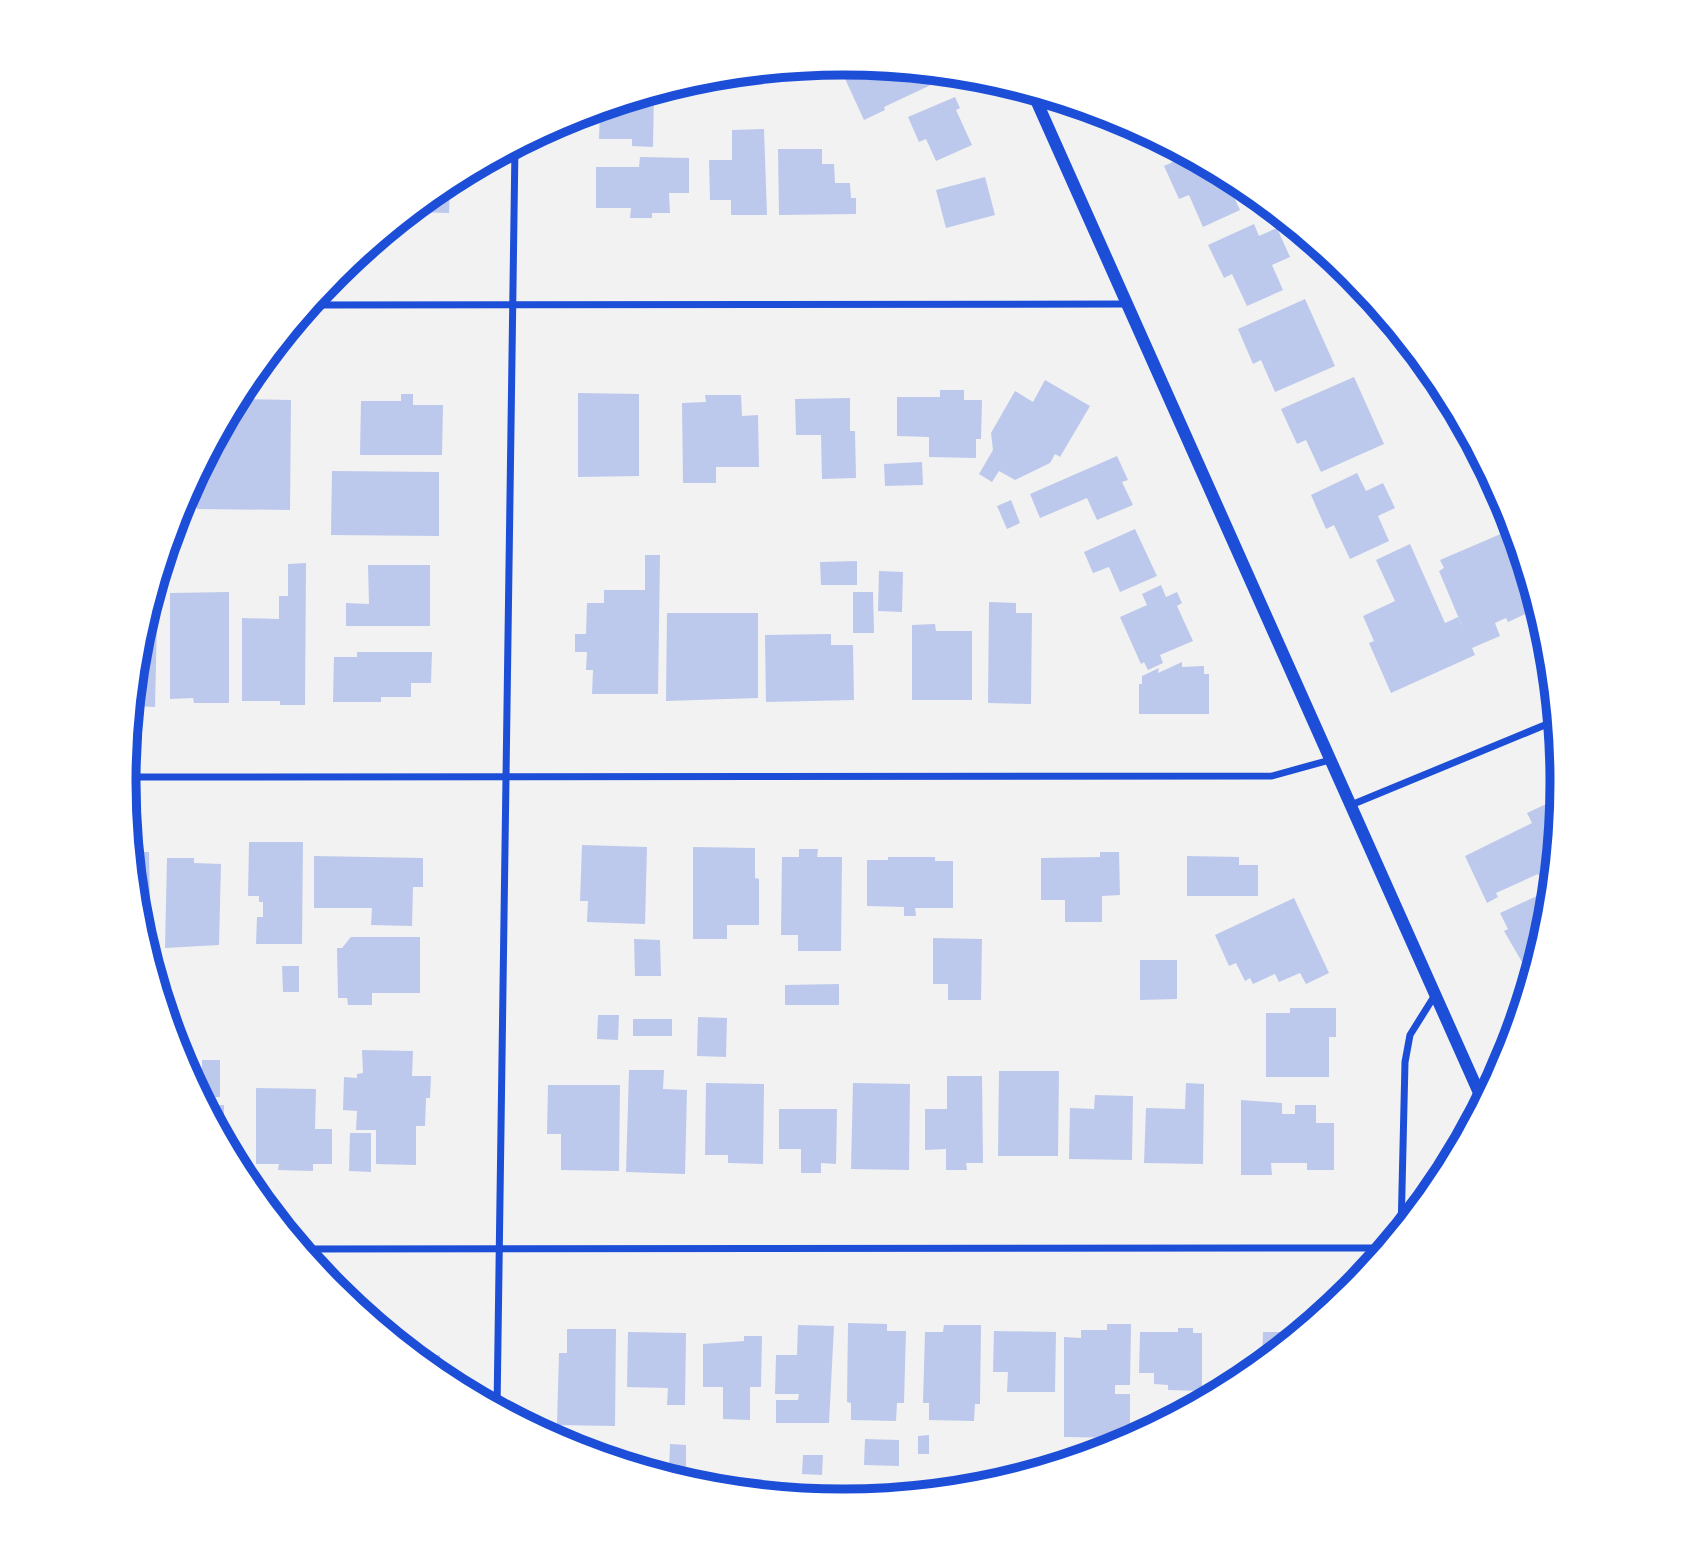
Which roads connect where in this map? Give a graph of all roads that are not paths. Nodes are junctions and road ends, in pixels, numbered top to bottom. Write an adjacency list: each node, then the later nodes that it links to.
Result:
1 (1036, 102): 3 (street)
2 (515, 157): 5 (street)
3 (1126, 304): 5 (street); 7 (street)
4 (322, 305): 5 (street)
5 (512, 305): 8 (street)
6 (1548, 724): 10 (street)
7 (1330, 760): 8 (street); 10 (street)
8 (507, 775): 9 (street); 14 (street)
9 (136, 777)
10 (1351, 805): 11 (street)
11 (1435, 995): 12 (street); 13 (street)
12 (1479, 1093)
13 (1401, 1217)
14 (500, 1248): 15 (street); 16 (street); 17 (street)
15 (1376, 1248)
16 (312, 1249)
17 (497, 1399)

